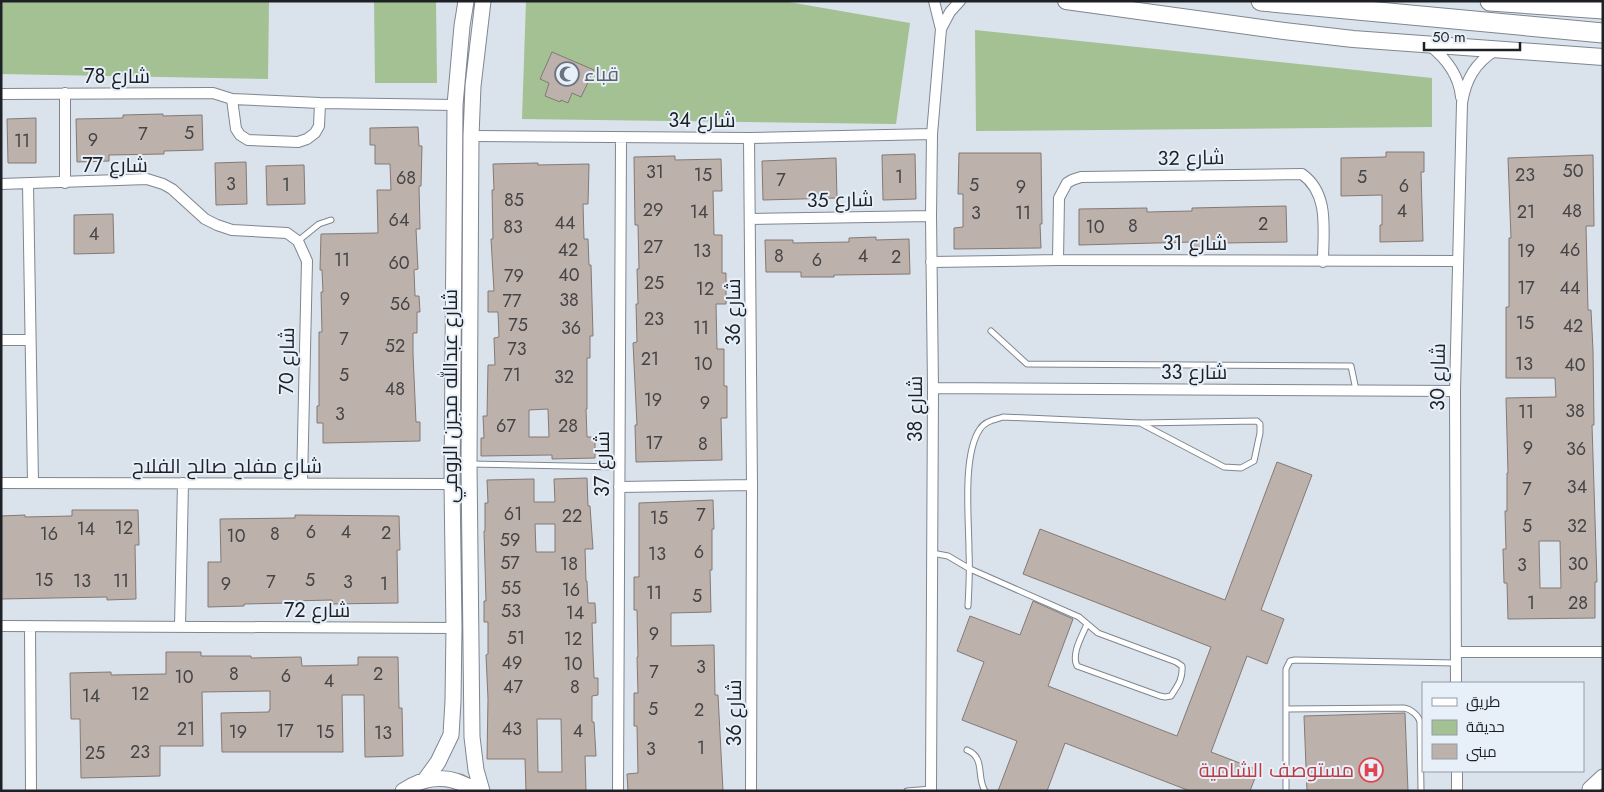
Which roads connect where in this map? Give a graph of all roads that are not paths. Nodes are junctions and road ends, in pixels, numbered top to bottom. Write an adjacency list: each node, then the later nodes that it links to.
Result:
1 (466, 1): 19 (main road, شارع عبدالله مجرن الرومي)
2 (483, 1): 21 (main road, شارع عبدالله مجرن الرومي)
3 (934, 1): 9 (street, شارع 38)
4 (960, 1): 9 (street, شارع 38)
5 (1066, 1): 11 (main road)
6 (1261, 1): 10 (highway)
7 (1490, 1): 8 (highway)
8 (1603, 9)
9 (942, 28): 20 (street, شارع 38)
10 (1603, 33)
11 (1428, 44): 12 (main road); 18 (street, شارع 30)
12 (1496, 50): 13 (main road); 18 (street, شارع 30)
13 (1599, 58)
14 (64, 93): 15 (street, شارع 78); 16 (street, شارع 78); 24 (street, شارع 77)
15 (1, 94)
16 (232, 99): 17 (street, شارع 78); 17 (street)
17 (320, 103): 19 (street, شارع 78)
18 (1462, 103): 32 (street, شارع 30)
19 (455, 105): 48 (main road, شارع عبدالله مجرن الرومي)
20 (932, 134): 23 (street, شارع 34); 27 (street, شارع 38)
21 (471, 136): 22 (street, شارع 34); 42 (main road, شارع عبدالله مجرن الرومي)
22 (621, 138): 23 (street, شارع 34); 43 (street, شارع 37)
23 (749, 138): 28 (street, شارع 36)
24 (65, 182): 26 (street, شارع 77); 30 (street, شارع 77)
25 (1, 184): 26 (street, شارع 77)
26 (28, 184): 37 (street)
27 (931, 216): 28 (street, شارع 35); 33 (street, شارع 38)
28 (750, 219): 49 (street, شارع 36)
29 (331, 220): 30 (lane)
30 (298, 241): 47 (street, شارع 70)
31 (1058, 260): 33 (street, شارع 31); 34 (street, شارع 31); 34 (street, شارع 32)
32 (1458, 261): 34 (street, شارع 31); 40 (street, شارع 30)
33 (931, 262): 38 (street, شارع 38)
34 (1323, 262)
35 (991, 331): 39 (lane)
36 (1, 340): 37 (street)
37 (30, 340): 45 (street)
38 (933, 388): 39 (street, شارع 33); 51 (street, شارع 38)
39 (1356, 391): 40 (street, شارع 33)
40 (1455, 391): 60 (street, شارع 30)
41 (1140, 423): 41 (lane); 52 (lane)
42 (469, 464): 43 (lane); 74 (main road, شارع عبدالله مجرن الرومي)
43 (619, 467): 50 (street, شارع 37)
44 (1, 483): 45 (street, شارع مفلح صالح الفلاح)
45 (33, 483): 46 (street, شارع مفلح صالح الفلاح)
46 (184, 483): 47 (street, شارع مفلح صالح الفلاح); 57 (street)
47 (302, 484): 48 (street, شارع مفلح صالح الفلاح)
48 (452, 484): 58 (main road, شارع عبدالله مجرن الرومي)
49 (752, 485): 50 (street); 76 (street, شارع 36)
50 (619, 487): 75 (street, شارع 37)
51 (931, 553): 52 (lane); 70 (street, شارع 38)
52 (970, 569): 53 (lane); 54 (lane)
53 (968, 606)
54 (1087, 624): 54 (lane)
55 (1, 626): 56 (street, شارع 72)
56 (30, 626): 57 (street, شارع 72); 71 (street)
57 (180, 627): 58 (street, شارع 72)
58 (454, 628): 68 (main road, شارع عبدالله مجرن الرومي)
59 (1603, 652): 60 (street)
60 (1456, 658): 61 (street, شارع 30); 62 (lane)
61 (1456, 682)
62 (1286, 710): 64 (lane); 79 (lane)
63 (968, 750): 78 (lane)
64 (1422, 753): 65 (lane)
65 (1422, 762): 80 (lane)
66 (1457, 772): 81 (street)
67 (1603, 777): 69 (main road)
68 (425, 780): 72 (main road); 73 (main road)
69 (1594, 789)
70 (931, 790): 77 (lane)
71 (31, 791)
72 (403, 791)
73 (475, 791)
74 (482, 791)
75 (618, 791)
76 (751, 791)
77 (907, 791)
78 (985, 791)
79 (1286, 791)
80 (1421, 791)
81 (1457, 791)

